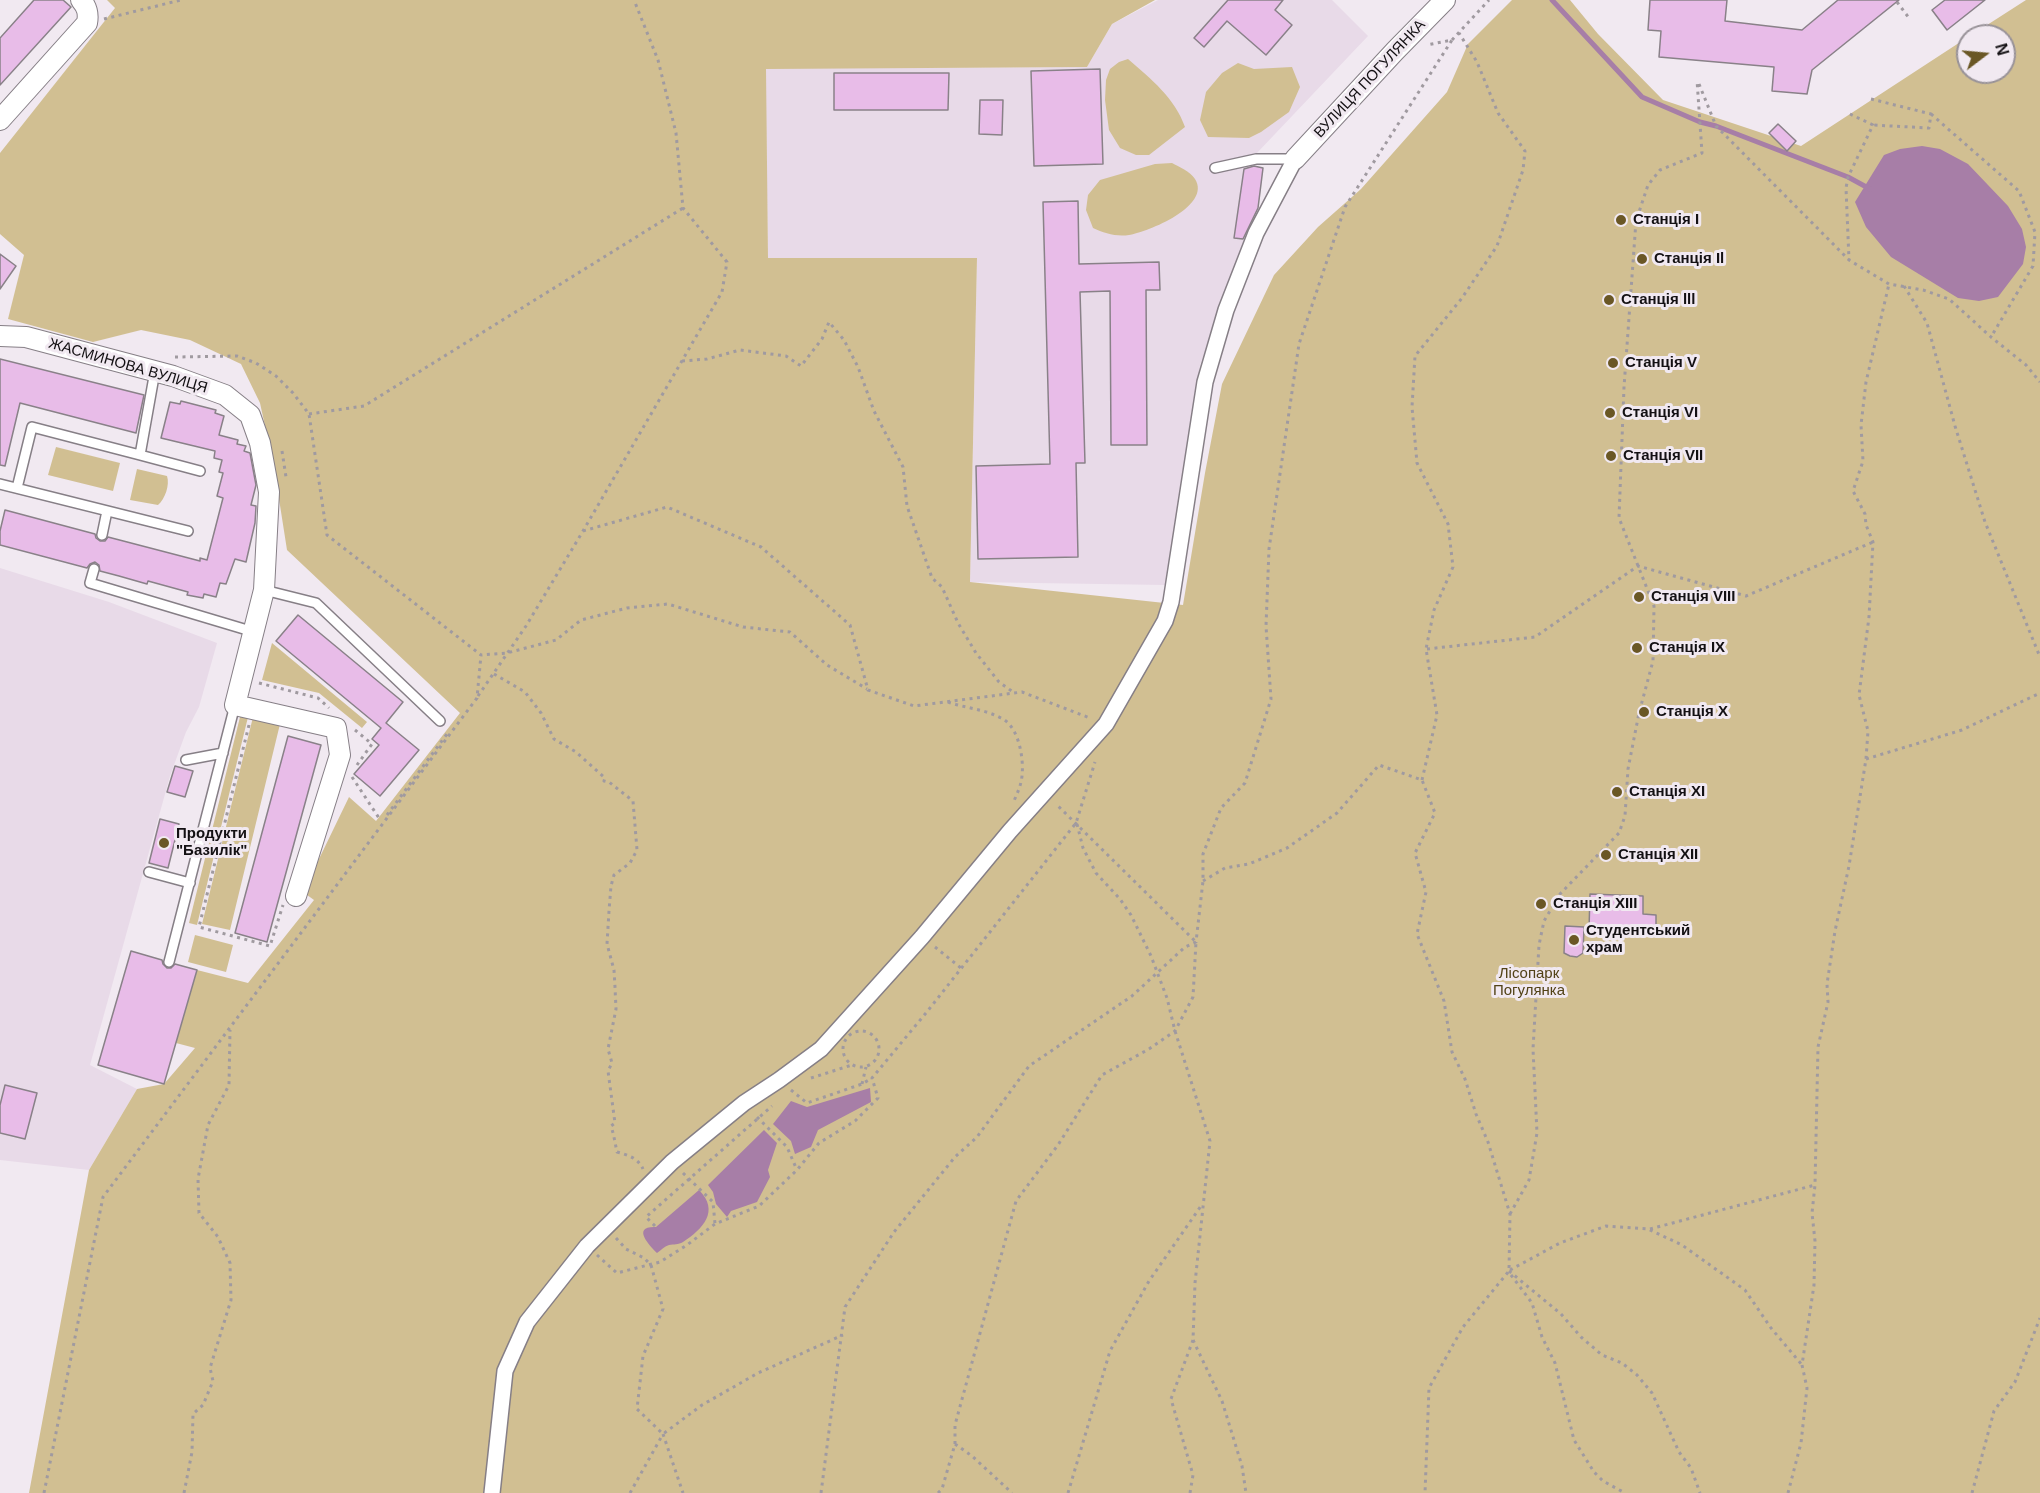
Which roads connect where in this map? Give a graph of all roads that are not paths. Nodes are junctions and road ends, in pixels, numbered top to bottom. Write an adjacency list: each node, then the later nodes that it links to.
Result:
1 (81, 0): 3 (street)
2 (1445, 0): 4 (street, ВУЛИЦЯ ПОГУЛЯНКА)
3 (0, 120)
4 (1295, 159): 5 (lane); 26 (street)
5 (1215, 168)
6 (0, 336): 7 (street, ЖАСМИНОВА ВУЛИЦЯ)
7 (160, 364): 8 (lane); 16 (street, ЖАСМИНОВА ВУЛИЦЯ)
8 (140, 455): 9 (lane); 11 (lane)
9 (200, 471)
10 (0, 484): 11 (lane)
11 (17, 488): 12 (lane)
12 (107, 511): 13 (lane); 14 (lane)
13 (188, 531)
14 (102, 536)
15 (94, 569): 17 (lane)
16 (264, 590): 17 (street, ЖАСМИНОВА ВУЛИЦЯ); 19 (lane)
17 (254, 632): 18 (street, ЖАСМИНОВА ВУЛИЦЯ)
18 (244, 707): 20 (lane); 24 (street)
19 (440, 721)
20 (223, 753): 21 (lane); 23 (lane)
21 (186, 759)
22 (148, 872): 23 (lane)
23 (190, 883): 25 (lane)
24 (290, 898)
25 (169, 962)
26 (492, 1493)

